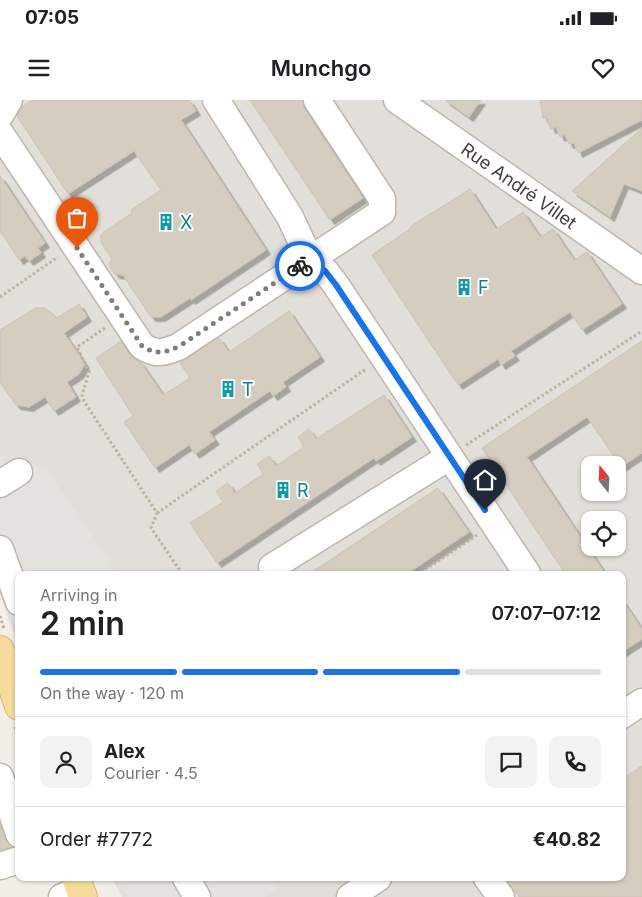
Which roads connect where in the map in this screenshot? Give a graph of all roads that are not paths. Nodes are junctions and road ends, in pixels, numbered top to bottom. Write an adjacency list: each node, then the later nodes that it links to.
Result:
1 (9, 100): 5 (lane)
2 (216, 100): 7 (lane)
3 (317, 100): 7 (lane)
4 (397, 100): 8 (lane, Rue André Villet)
5 (0, 115)
6 (0, 133): 7 (lane)
7 (310, 260): 9 (lane)
8 (642, 271)
9 (449, 457): 11 (lane); 12 (lane)
10 (0, 549): 13 (lane)
11 (272, 567)
12 (525, 571)
13 (15, 591)
14 (0, 650): 15 (main road)
15 (15, 694)
16 (642, 702): 17 (lane)
17 (626, 712)
18 (0, 778): 19 (lane)
19 (15, 821)
20 (15, 861): 21 (lane)
21 (0, 866)
22 (188, 881): 25 (lane)
23 (374, 881): 26 (lane)
24 (489, 881): 27 (lane)
25 (197, 897)
26 (350, 897)
27 (501, 897)

